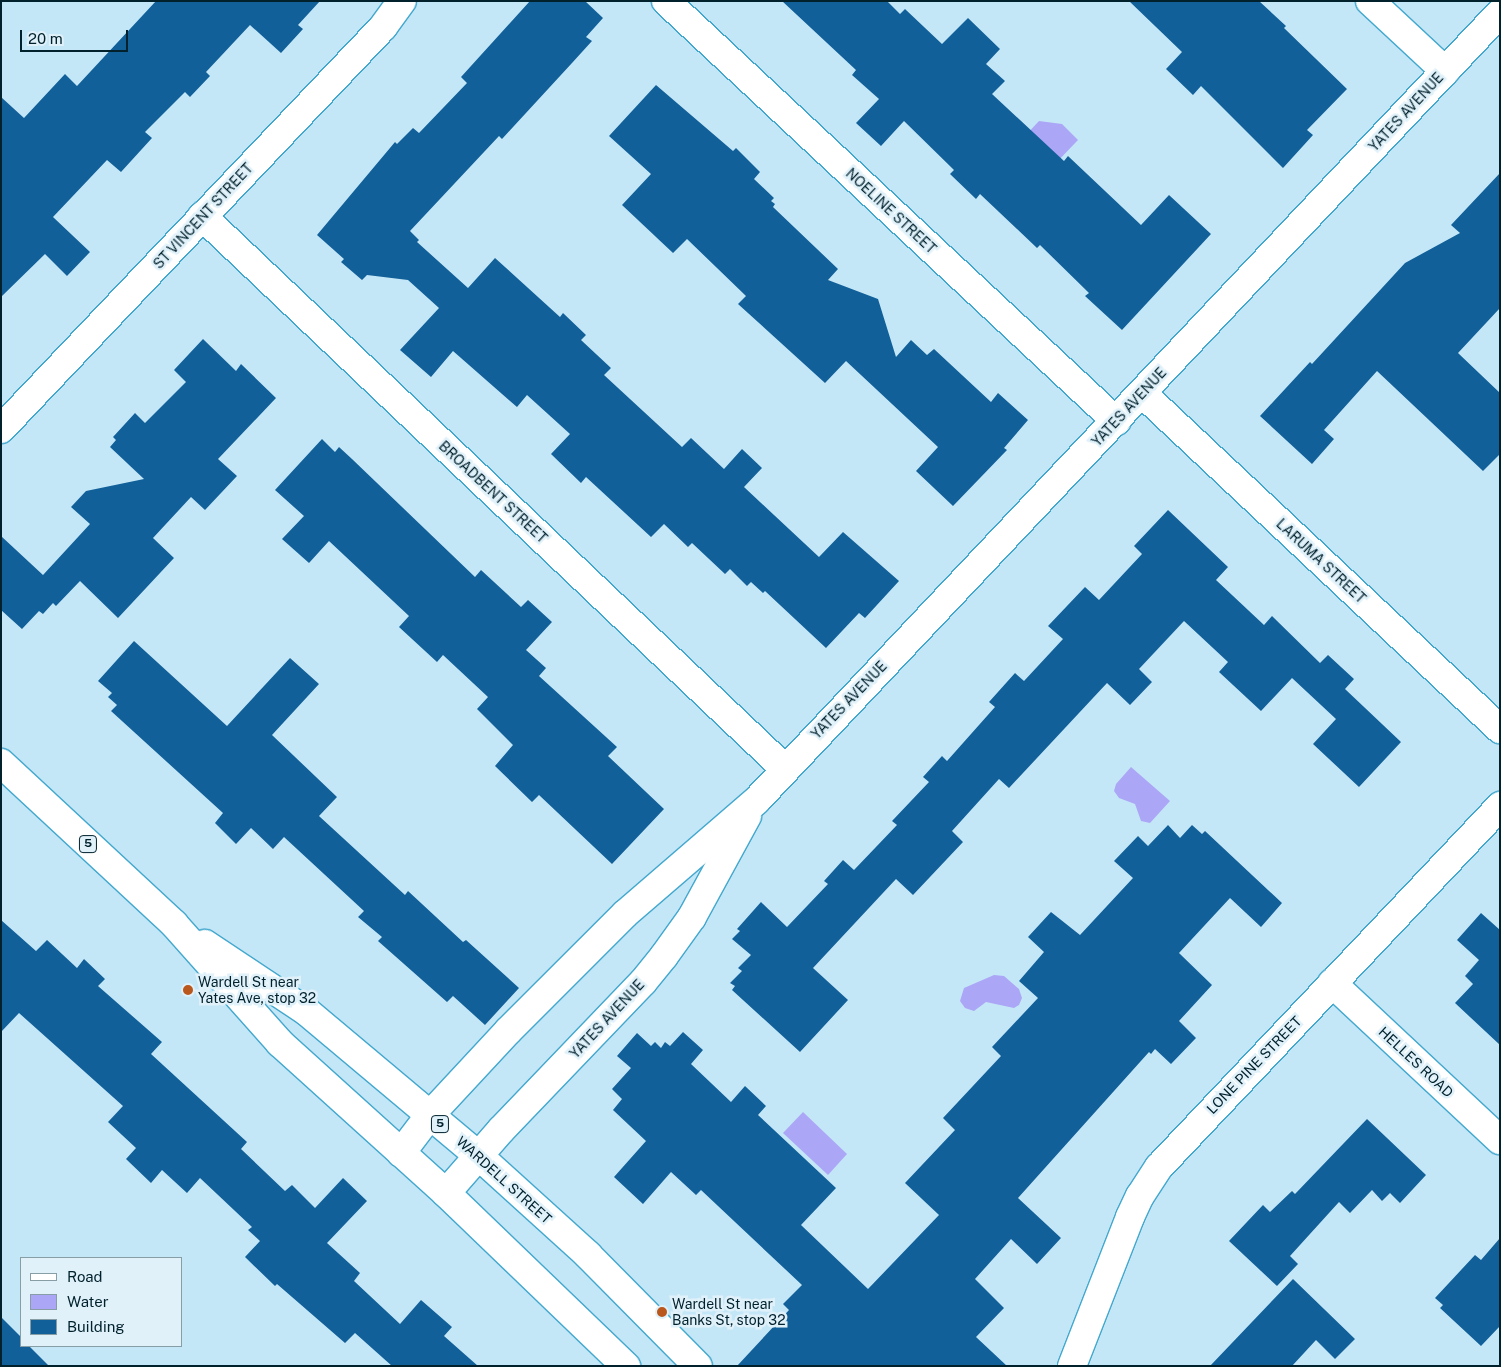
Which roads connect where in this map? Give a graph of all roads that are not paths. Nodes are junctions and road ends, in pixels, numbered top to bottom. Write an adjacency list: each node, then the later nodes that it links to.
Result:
1 (402, 1): 6 (main road, ST VINCENT STREET)
2 (666, 1): 8 (main road, NOELINE STREET)
3 (1370, 1): 5 (main road)
4 (1500, 13): 5 (main road, YATES AVENUE)
5 (1445, 71): 7 (main road, YATES AVENUE)
6 (202, 216): 9 (main road, ST VINCENT STREET); 12 (main road, BROADBENT STREET)
7 (1142, 393): 8 (main road, YATES AVENUE); 10 (main road, LARUMA STREET)
8 (1116, 421): 12 (main road, YATES AVENUE)
9 (1, 429)
10 (1500, 730)
11 (1, 763): 15 (main road, WARDELL STREET / 5)
12 (784, 768): 13 (main road, YATES AVENUE)
13 (756, 800): 17 (main road, YATES AVENUE); 20 (main road, YATES AVENUE)
14 (1500, 806): 16 (main road, LONE PINE STREET)
15 (174, 924): 17 (main road, WARDELL STREET / 5); 19 (main road, WARDELL STREET / 5)
16 (1332, 983): 18 (main road, HELLES ROAD); 24 (main road, LONE PINE STREET)
17 (430, 1115): 19 (main road, YATES AVENUE); 20 (main road, WARDELL STREET / 5)
18 (1500, 1140)
19 (401, 1153): 21 (main road, WARDELL STREET / 5)
20 (479, 1156): 21 (main road, YATES AVENUE); 23 (main road, WARDELL STREET / 5)
21 (446, 1193): 22 (main road, WARDELL STREET / 5)
22 (626, 1366)
23 (698, 1366)
24 (1072, 1366)

